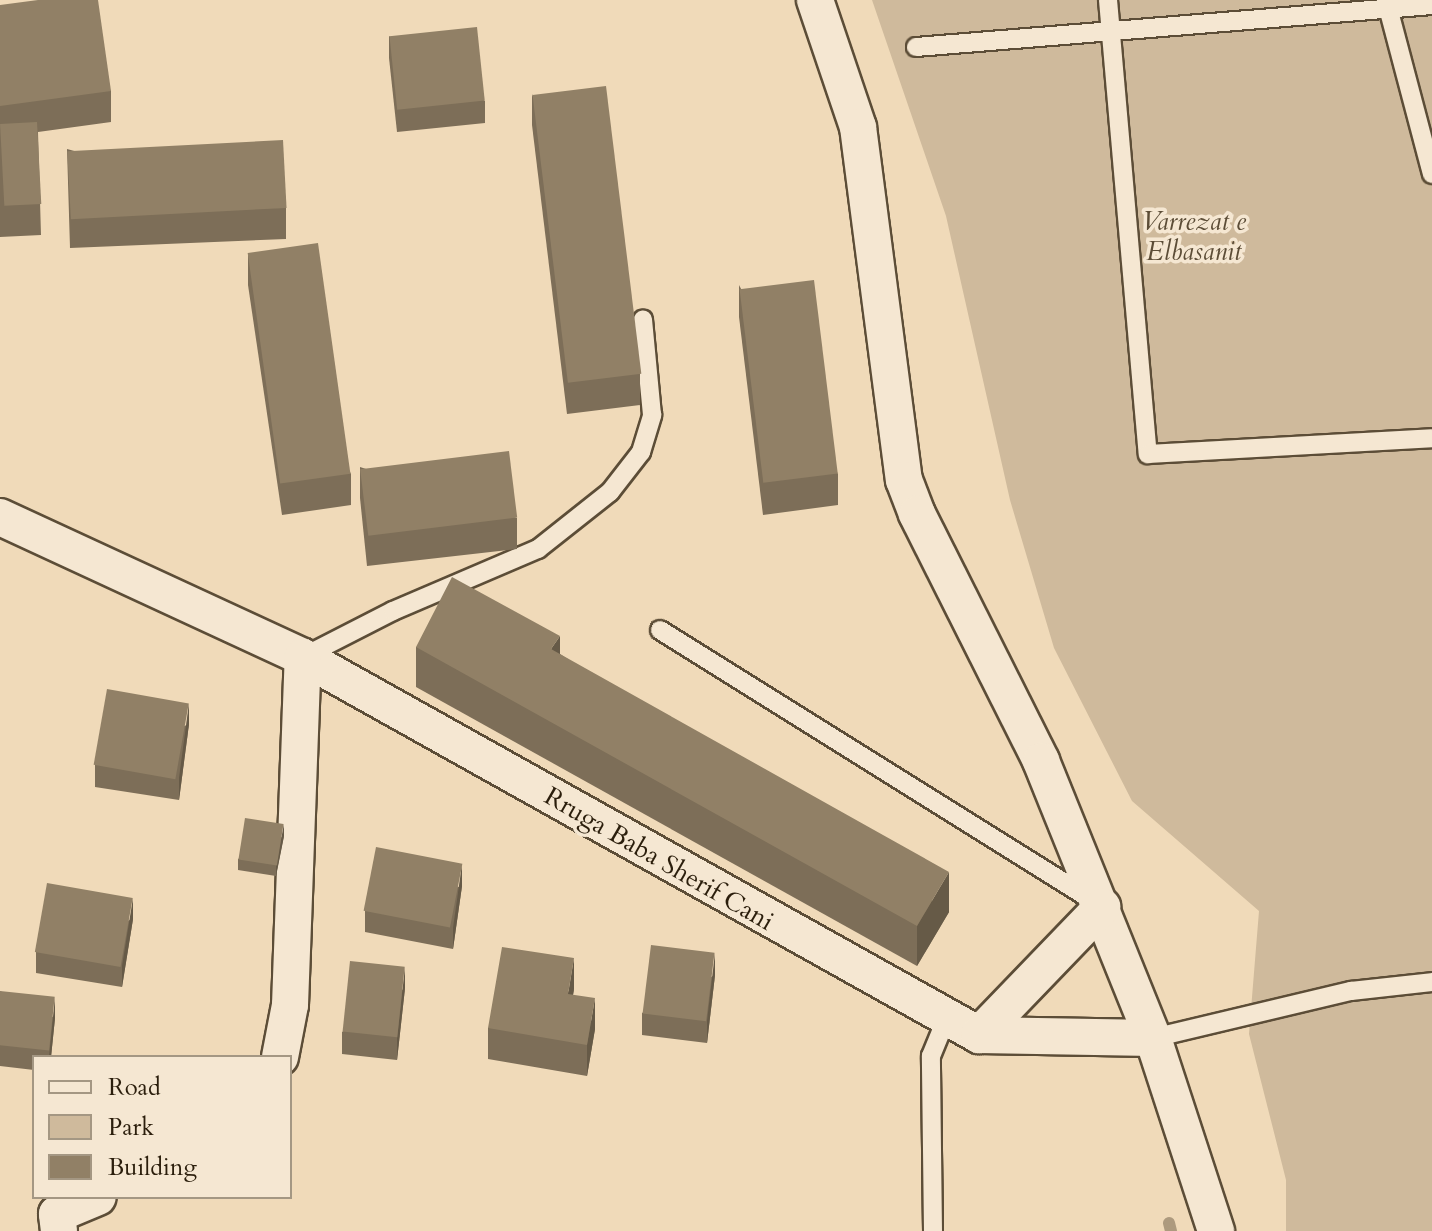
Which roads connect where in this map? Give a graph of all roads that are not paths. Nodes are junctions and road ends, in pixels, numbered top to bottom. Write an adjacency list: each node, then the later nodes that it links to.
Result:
1 (815, 0): 13 (street)
2 (1108, 0): 5 (lane)
3 (1388, 5): 4 (lane); 5 (lane); 7 (lane)
4 (1432, 5)
5 (1111, 31): 6 (lane); 9 (lane)
6 (916, 47)
7 (1432, 174)
8 (643, 319): 12 (lane)
9 (1432, 438)
10 (0, 517): 12 (street, Rruga Baba Sherif Cani)
11 (660, 630): 13 (lane)
12 (303, 657): 15 (street, Rruga Baba Sherif Cani); 18 (street)
13 (1102, 907): 16 (street); 17 (street)
14 (1432, 982): 17 (lane)
15 (947, 1017): 16 (street, Rruga Baba Sherif Cani); 21 (lane)
16 (979, 1035): 17 (street, Rruga Baba Sherif Cani)
17 (1153, 1038): 22 (street)
18 (280, 1055)
19 (93, 1199): 20 (street)
20 (59, 1231)
21 (933, 1231)
22 (1216, 1231)

